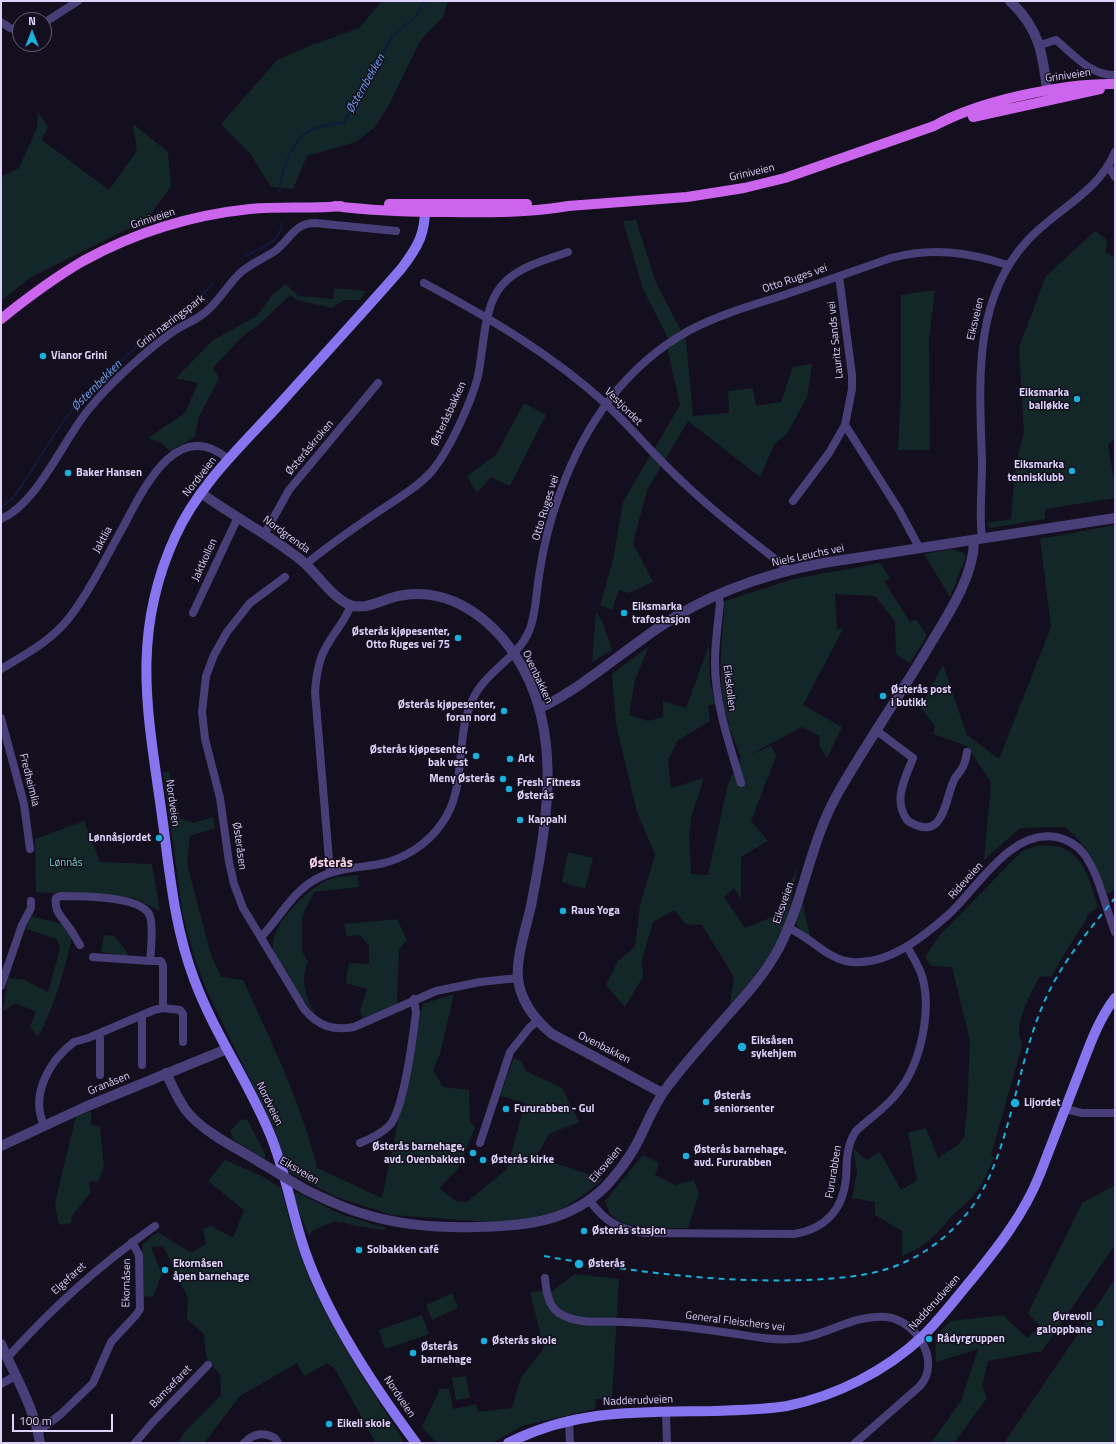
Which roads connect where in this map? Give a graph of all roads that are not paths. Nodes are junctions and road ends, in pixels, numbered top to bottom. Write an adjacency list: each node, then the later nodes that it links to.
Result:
1 (78, 1): 3 (street)
2 (1010, 1): 6 (street)
3 (52, 18)
4 (1, 22): 5 (street)
5 (12, 28)
6 (1040, 45): 7 (street); 9 (street)
7 (1115, 75)
8 (1115, 84): 9 (main road, Griniveien)
9 (1048, 95): 13 (main road, Griniveien)
10 (1115, 152): 11 (street, Eiksveien)
11 (1109, 167): 12 (street); 16 (street, Eiksveien)
12 (1115, 177)
13 (425, 208): 20 (main road, Griniveien); 24 (main road, Nordveien)
14 (396, 231): 28 (street, Grini næringspark)
15 (568, 252): 19 (street, Østeråsbakken)
16 (1008, 265): 17 (street, Otto Ruges vei); 31 (street, Eiksveien)
17 (839, 276): 22 (street, Otto Ruges vei); 23 (street, Lauritz Sands vei)
18 (424, 283): 19 (street, Vestjordet)
19 (488, 318): 22 (street, Vestjordet); 33 (street, Østeråsbakken)
20 (1, 319)
21 (378, 383): 30 (street, Østeråskroken)
22 (605, 403): 34 (street, Vestjordet); 39 (street, Otto Ruges vei)
23 (845, 425): 26 (street, Lauritz Sands vei); 32 (street)
24 (228, 459): 25 (main road, Nordveien); 40 (street, Jaktlia)
25 (201, 493): 27 (street, Nordgrenda); 65 (main road, Nordveien)
26 (793, 501)
27 (238, 517): 30 (street, Nordgrenda); 38 (street, Jaktkollen)
28 (1, 518)
29 (1115, 518): 31 (street, Niels Leuchs vei)
30 (265, 533): 33 (street, Nordgrenda)
31 (978, 539): 32 (street, Niels Leuchs vei); 43 (street, Eiksveien)
32 (920, 549): 34 (street, Niels Leuchs vei)
33 (306, 564): 37 (street, Nordgrenda)
34 (789, 570): 36 (street, Niels Leuchs vei)
35 (285, 577): 51 (street, Østeråsen)
36 (718, 595): 41 (street, Niels Leuchs vei); 45 (street, Eikskollen)
37 (351, 605): 39 (street, Ovenbakken); 47 (street)
38 (193, 613)
39 (513, 653): 41 (street, Ovenbakken); 47 (street, Otto Ruges vei)
40 (1, 669)
41 (540, 708): 56 (street, Ovenbakken)
42 (1, 718): 46 (street, Fredheimlia)
43 (877, 731): 44 (street); 49 (street, Eiksveien)
44 (967, 752)
45 (741, 783)
46 (30, 849)
47 (330, 872): 51 (street, Otto Ruges vei)
48 (31, 901): 57 (street)
49 (788, 928): 53 (street, Rideveien); 69 (street, Eiksveien)
50 (1115, 932): 53 (street, Rideveien)
51 (261, 937): 59 (street, Østeråsen)
52 (80, 945): 55 (street)
53 (908, 946): 76 (street, Fururabben)
54 (93, 957): 55 (street)
55 (150, 961): 60 (street)
56 (518, 978): 59 (street, Østeråsen); 62 (street, Ovenbakken)
57 (1, 986)
58 (1115, 998): 70 (main road, Nadderudveien)
59 (414, 999): 73 (street)
60 (163, 1008): 61 (street); 64 (street)
61 (142, 1015): 63 (street); 66 (street)
62 (538, 1021): 69 (street, Ovenbakken); 74 (street)
63 (98, 1034): 68 (street); 72 (street)
64 (183, 1042)
65 (227, 1049): 67 (street, Granåsen); 93 (main road, Nordveien)
66 (142, 1065)
67 (166, 1073): 72 (street, Granåsen); 76 (street, Eiksveien, bridge)
68 (100, 1075)
69 (662, 1093): 76 (street, Eiksveien)
70 (1065, 1108): 71 (street); 80 (main road, Nadderudveien)
71 (1115, 1113)
72 (44, 1126): 75 (street, Granåsen)
73 (360, 1143)
74 (480, 1143)
75 (1, 1146)
76 (589, 1200)
77 (155, 1226): 78 (street, Elgefaret)
78 (132, 1242): 82 (street, Elgefaret); 88 (street, Ekornåsen)
79 (545, 1278): 80 (street, General Fleischers vei)
80 (919, 1339): 86 (main road, Nadderudveien); 97 (street, General Fleischers vei)
81 (1, 1344): 82 (street)
82 (7, 1358): 84 (street)
83 (208, 1365): 90 (street, Bamsefaret)
84 (15, 1376): 85 (street); 88 (street)
85 (1, 1384)
86 (666, 1412): 87 (main road, Nadderudveien); 96 (street)
87 (569, 1420): 94 (main road, Nadderudveien); 95 (street)
88 (38, 1431): 89 (street)
89 (40, 1443)
90 (135, 1443)
91 (244, 1443): 92 (street)
92 (278, 1443)
93 (416, 1443)
94 (508, 1443)
95 (570, 1443)
96 (667, 1443)
97 (855, 1443)

